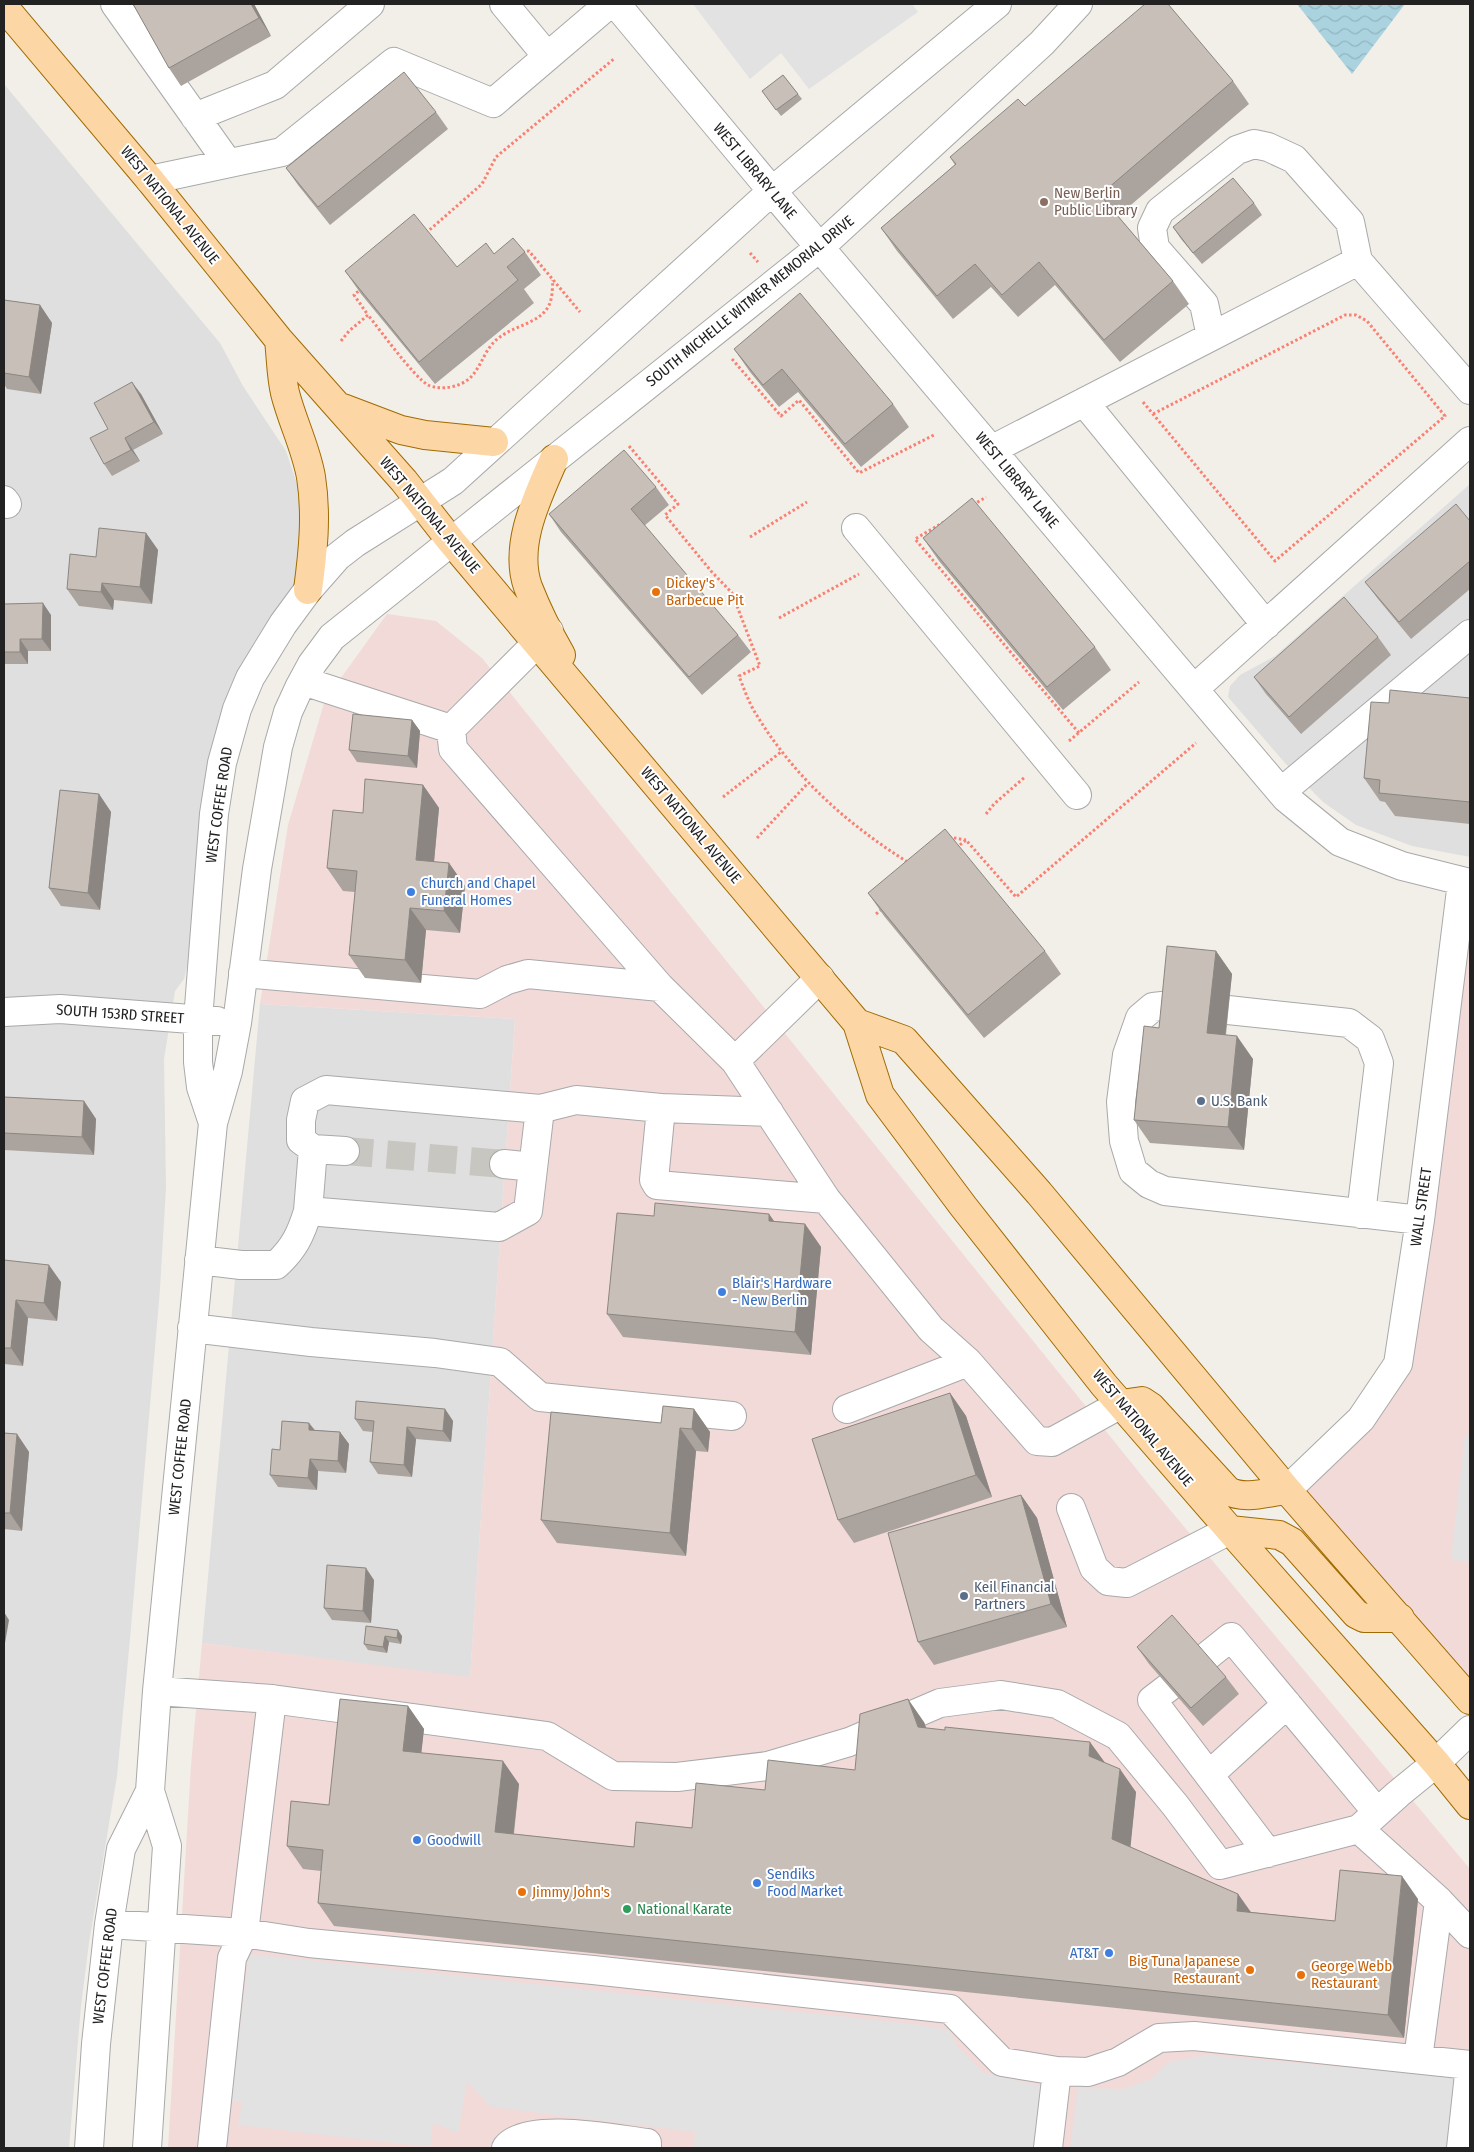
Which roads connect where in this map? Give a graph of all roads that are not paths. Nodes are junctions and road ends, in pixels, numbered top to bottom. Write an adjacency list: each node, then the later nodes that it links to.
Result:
1 (115, 4): 10 (street)
2 (370, 4): 10 (street)
3 (504, 4): 9 (street)
4 (609, 4): 9 (street)
5 (616, 4): 13 (street, WEST LIBRARY LANE)
6 (997, 4): 13 (street)
7 (1078, 4): 14 (street, SOUTH MICHELLE WITMER MEMORIAL DRIVE)
8 (11, 8): 12 (main road, WEST NATIONAL AVENUE)
9 (547, 56): 11 (street)
10 (196, 118): 11 (street)
11 (228, 163): 12 (street)
12 (150, 180): 17 (main road, WEST NATIONAL AVENUE)
13 (772, 192): 14 (street, WEST LIBRARY LANE); 22 (street)
14 (819, 248): 23 (street, WEST LIBRARY LANE); 24 (street, SOUTH MICHELLE WITMER MEMORIAL DRIVE)
15 (1358, 261): 16 (street); 16 (street); 18 (street)
16 (1211, 336): 19 (street)
17 (279, 340): 20 (main road, WEST NATIONAL AVENUE); 28 (main road)
18 (1470, 390)
19 (1084, 402): 23 (street); 29 (street)
20 (337, 406): 22 (main road); 25 (main road, WEST NATIONAL AVENUE)
21 (1470, 441): 29 (street)
22 (494, 442): 25 (street)
23 (991, 450): 33 (street, WEST LIBRARY LANE)
24 (554, 459): 27 (street, SOUTH MICHELLE WITMER MEMORIAL DRIVE); 31 (main road)
25 (422, 502): 27 (main road, WEST NATIONAL AVENUE); 28 (street, WEST COFFEE ROAD)
26 (856, 528): 36 (street)
27 (451, 541): 31 (main road, WEST NATIONAL AVENUE); 32 (street, WEST COFFEE ROAD)
28 (308, 590): 44 (street, WEST COFFEE ROAD)
29 (1266, 624): 33 (street)
30 (1470, 634): 35 (street)
31 (543, 636): 34 (street); 39 (main road, WEST NATIONAL AVENUE)
32 (303, 681): 34 (street); 38 (street, WEST COFFEE ROAD)
33 (1194, 689): 35 (street, WEST LIBRARY LANE)
34 (451, 729): 40 (street)
35 (1281, 792): 37 (street, WEST LIBRARY LANE)
36 (1077, 795)
37 (1466, 882): 59 (street, WALL STREET)
38 (243, 973): 40 (street); 45 (street, WEST COFFEE ROAD)
39 (820, 978): 46 (main road, WEST NATIONAL AVENUE); 47 (street)
40 (660, 987): 47 (street)
41 (1180, 1004): 58 (street)
42 (1228, 1010): 58 (street)
43 (4, 1012): 44 (street, SOUTH 153RD STREET)
44 (198, 1020): 45 (street, SOUTH 153RD STREET); 51 (street, WEST COFFEE ROAD)
45 (237, 1023): 51 (street, WEST COFFEE ROAD)
46 (857, 1023): 63 (main road, WEST NATIONAL AVENUE); 66 (main road)
47 (735, 1060): 50 (street)
48 (661, 1108): 49 (street); 50 (street); 56 (street)
49 (540, 1109): 52 (street); 55 (street)
50 (769, 1112): 56 (street)
51 (214, 1123): 60 (street, WEST COFFEE ROAD)
52 (313, 1149): 53 (street); 57 (street)
53 (345, 1151)
54 (504, 1164): 55 (street)
55 (533, 1166): 57 (street)
56 (826, 1199): 62 (street)
57 (308, 1211): 60 (street)
58 (1361, 1214): 59 (street)
59 (1420, 1220): 66 (street, WALL STREET)
60 (199, 1260): 61 (street, WEST COFFEE ROAD)
61 (192, 1328): 65 (street); 72 (street, WEST COFFEE ROAD)
62 (968, 1362): 63 (street); 64 (street)
63 (1121, 1404): 66 (main road); 68 (main road, WEST NATIONAL AVENUE)
64 (847, 1409)
65 (732, 1416)
66 (1287, 1490): 68 (main road); 69 (main road)
67 (1071, 1508): 68 (street)
68 (1230, 1530): 69 (main road); 77 (main road, WEST NATIONAL AVENUE)
69 (1400, 1618): 74 (main road)
70 (1210, 1653): 75 (street)
71 (1166, 1689): 78 (street)
72 (157, 1691): 73 (street); 79 (street, WEST COFFEE ROAD)
73 (272, 1699): 82 (street); 86 (street)
74 (1470, 1700)
75 (1287, 1704): 78 (street); 81 (street)
76 (1470, 1730): 77 (street)
77 (1436, 1763): 80 (main road, WEST NATIONAL AVENUE); 81 (street)
78 (1210, 1774): 82 (street)
79 (150, 1791): 84 (street, WEST COFFEE ROAD); 85 (street, WEST COFFEE ROAD)
80 (1470, 1805)
81 (1368, 1821): 82 (street); 83 (street)
82 (1268, 1853)
83 (1439, 1901): 87 (street); 88 (street)
84 (109, 1924): 85 (street); 91 (street, WEST COFFEE ROAD)
85 (161, 1927): 86 (street); 92 (street, WEST COFFEE ROAD)
86 (244, 1933): 90 (street); 93 (street)
87 (1470, 1934)
88 (1418, 2059): 89 (street); 90 (street)
89 (1470, 2065): 97 (street)
90 (1057, 2071): 96 (street)
91 (89, 2148)
92 (147, 2148)
93 (212, 2148)
94 (506, 2148): 95 (street)
95 (647, 2148)
96 (1048, 2148)
97 (1461, 2148)

